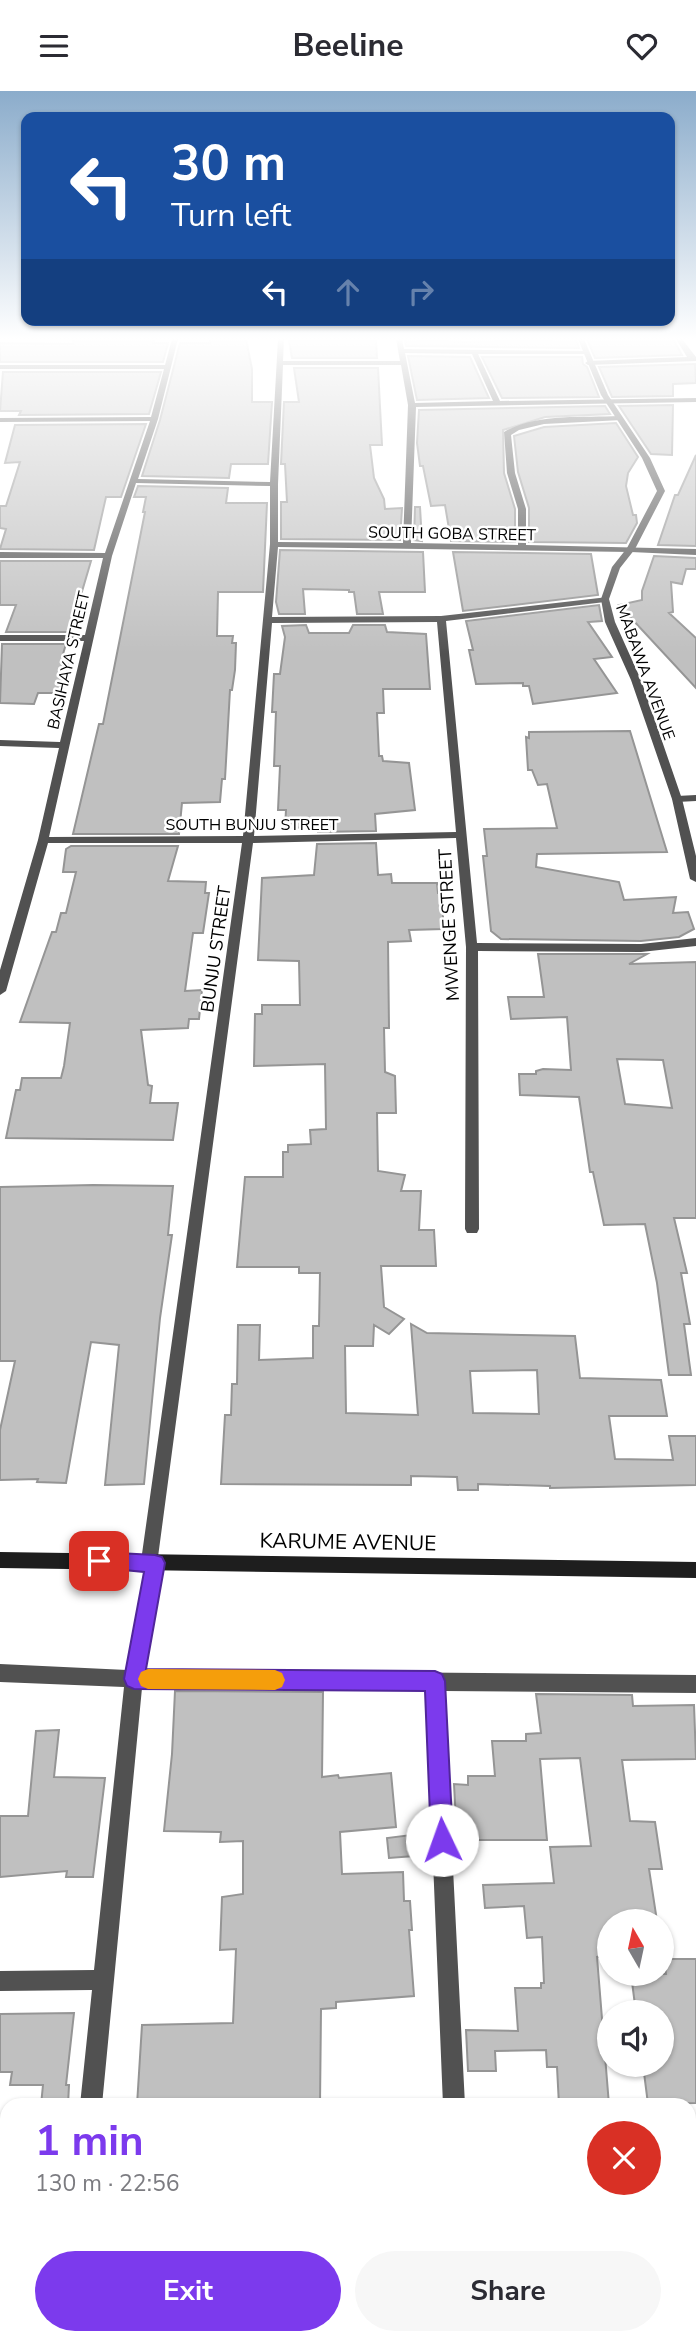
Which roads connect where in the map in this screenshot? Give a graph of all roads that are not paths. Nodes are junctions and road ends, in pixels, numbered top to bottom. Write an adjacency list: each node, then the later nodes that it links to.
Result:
1 (146, 444): 6 (street, BASIHAYA STREET)
2 (276, 444): 7 (street, BUNJU STREET)
3 (411, 444): 9 (street)
4 (508, 444): 10 (street)
5 (637, 444): 11 (street, MABAWA AVENUE)
6 (135, 481): 7 (street); 14 (street, BASIHAYA STREET)
7 (274, 484): 8 (street, BUNJU STREET)
8 (274, 544): 9 (street, SOUTH GOBA STREET); 17 (street, BUNJU STREET)
9 (407, 547): 10 (street, SOUTH GOBA STREET)
10 (522, 549): 11 (street, SOUTH GOBA STREET)
11 (631, 549): 12 (street, SOUTH GOBA STREET); 15 (street, MABAWA AVENUE)
12 (696, 552)
13 (0, 555): 14 (street)
14 (107, 556): 19 (street, BASIHAYA STREET)
15 (605, 599): 16 (street); 23 (street, MABAWA AVENUE)
16 (441, 619): 17 (street); 24 (street, MWENGE STREET)
17 (268, 620): 25 (street, BUNJU STREET)
18 (0, 638): 19 (street)
19 (90, 638): 21 (street, BASIHAYA STREET)
20 (0, 744): 21 (street)
21 (65, 745): 26 (street, BASIHAYA STREET)
22 (696, 798): 23 (street)
23 (677, 799): 27 (street, MABAWA AVENUE)
24 (461, 835): 25 (street, SOUTH BUNJU STREET); 29 (street, MWENGE STREET)
25 (248, 839): 26 (street, SOUTH BUNJU STREET); 33 (street, BUNJU STREET)
26 (43, 840): 30 (street, BASIHAYA STREET)
27 (696, 879)
28 (696, 942): 29 (street)
29 (472, 947): 31 (street, MWENGE STREET)
30 (0, 991)
31 (472, 1229)
32 (0, 1560): 33 (main road, KARUME AVENUE)
33 (152, 1562): 34 (main road, KARUME AVENUE); 36 (street, BUNJU STREET)
34 (696, 1570)
35 (0, 1673): 36 (street)
36 (134, 1679): 37 (street); 39 (street, BUNJU STREET)
37 (435, 1681): 38 (street); 42 (street)
38 (696, 1684)
39 (104, 1980): 40 (street); 41 (street, BUNJU STREET)
40 (0, 1981)
41 (92, 2098)
42 (454, 2098)

